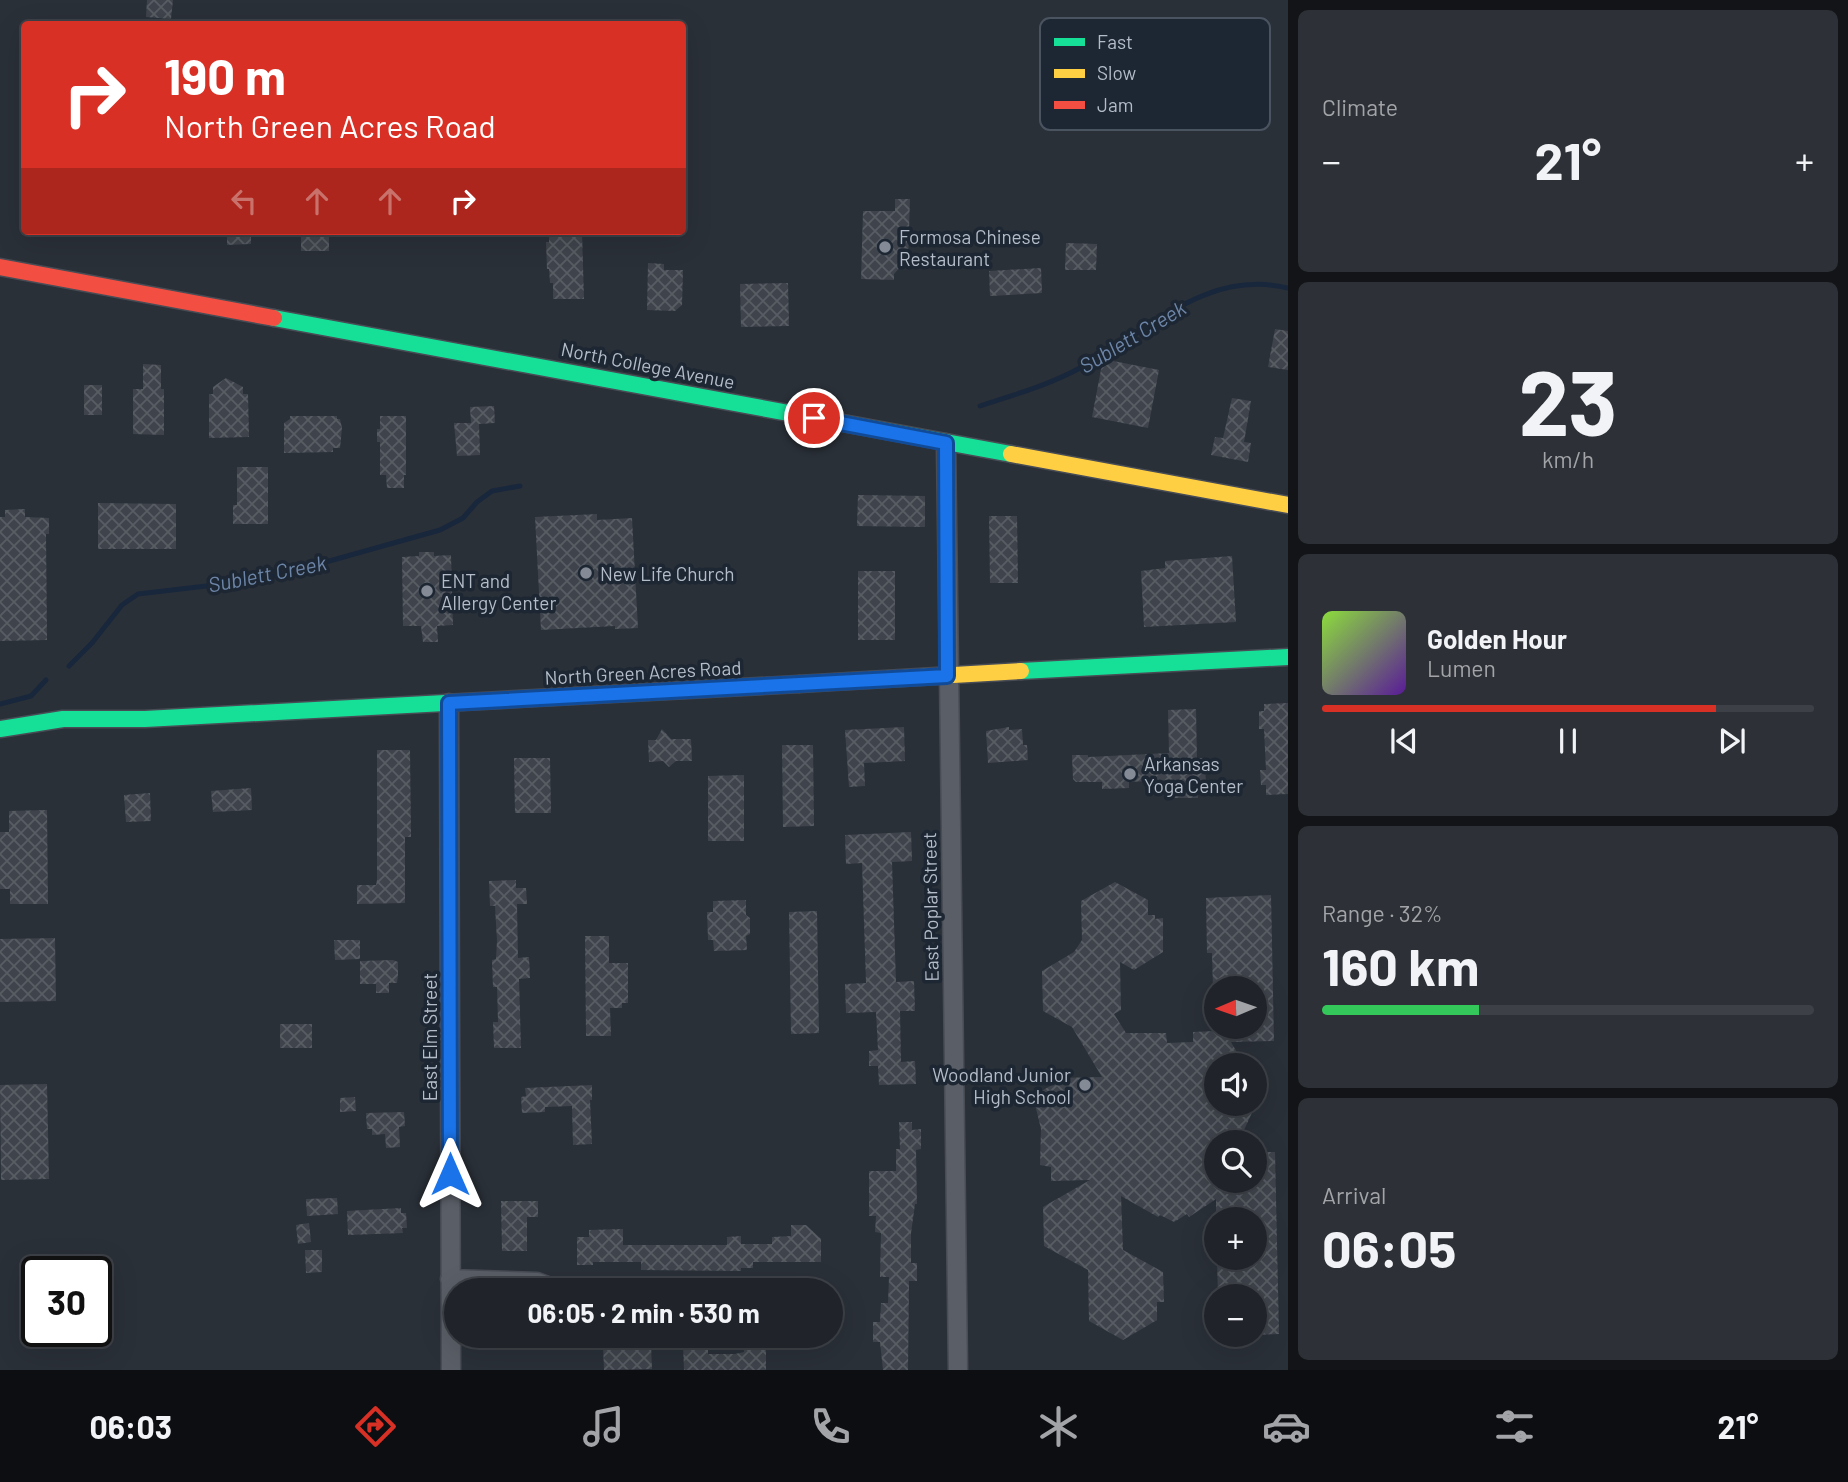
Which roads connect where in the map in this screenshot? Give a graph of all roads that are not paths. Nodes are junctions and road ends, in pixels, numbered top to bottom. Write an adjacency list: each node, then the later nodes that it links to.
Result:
1 (0, 267): 2 (main road, North College Avenue)
2 (946, 443): 3 (main road, North College Avenue); 5 (street, East Poplar Street)
3 (1288, 505)
4 (1288, 657): 5 (main road, North Green Acres Road)
5 (947, 676): 6 (main road, North Green Acres Road); 11 (street, East Poplar Street)
6 (449, 703): 7 (main road, North Green Acres Road); 8 (street, East Elm Street)
7 (0, 729)
8 (450, 1278)
9 (452, 1348): 10 (street, East Elm Street)
10 (452, 1370)
11 (958, 1370)

